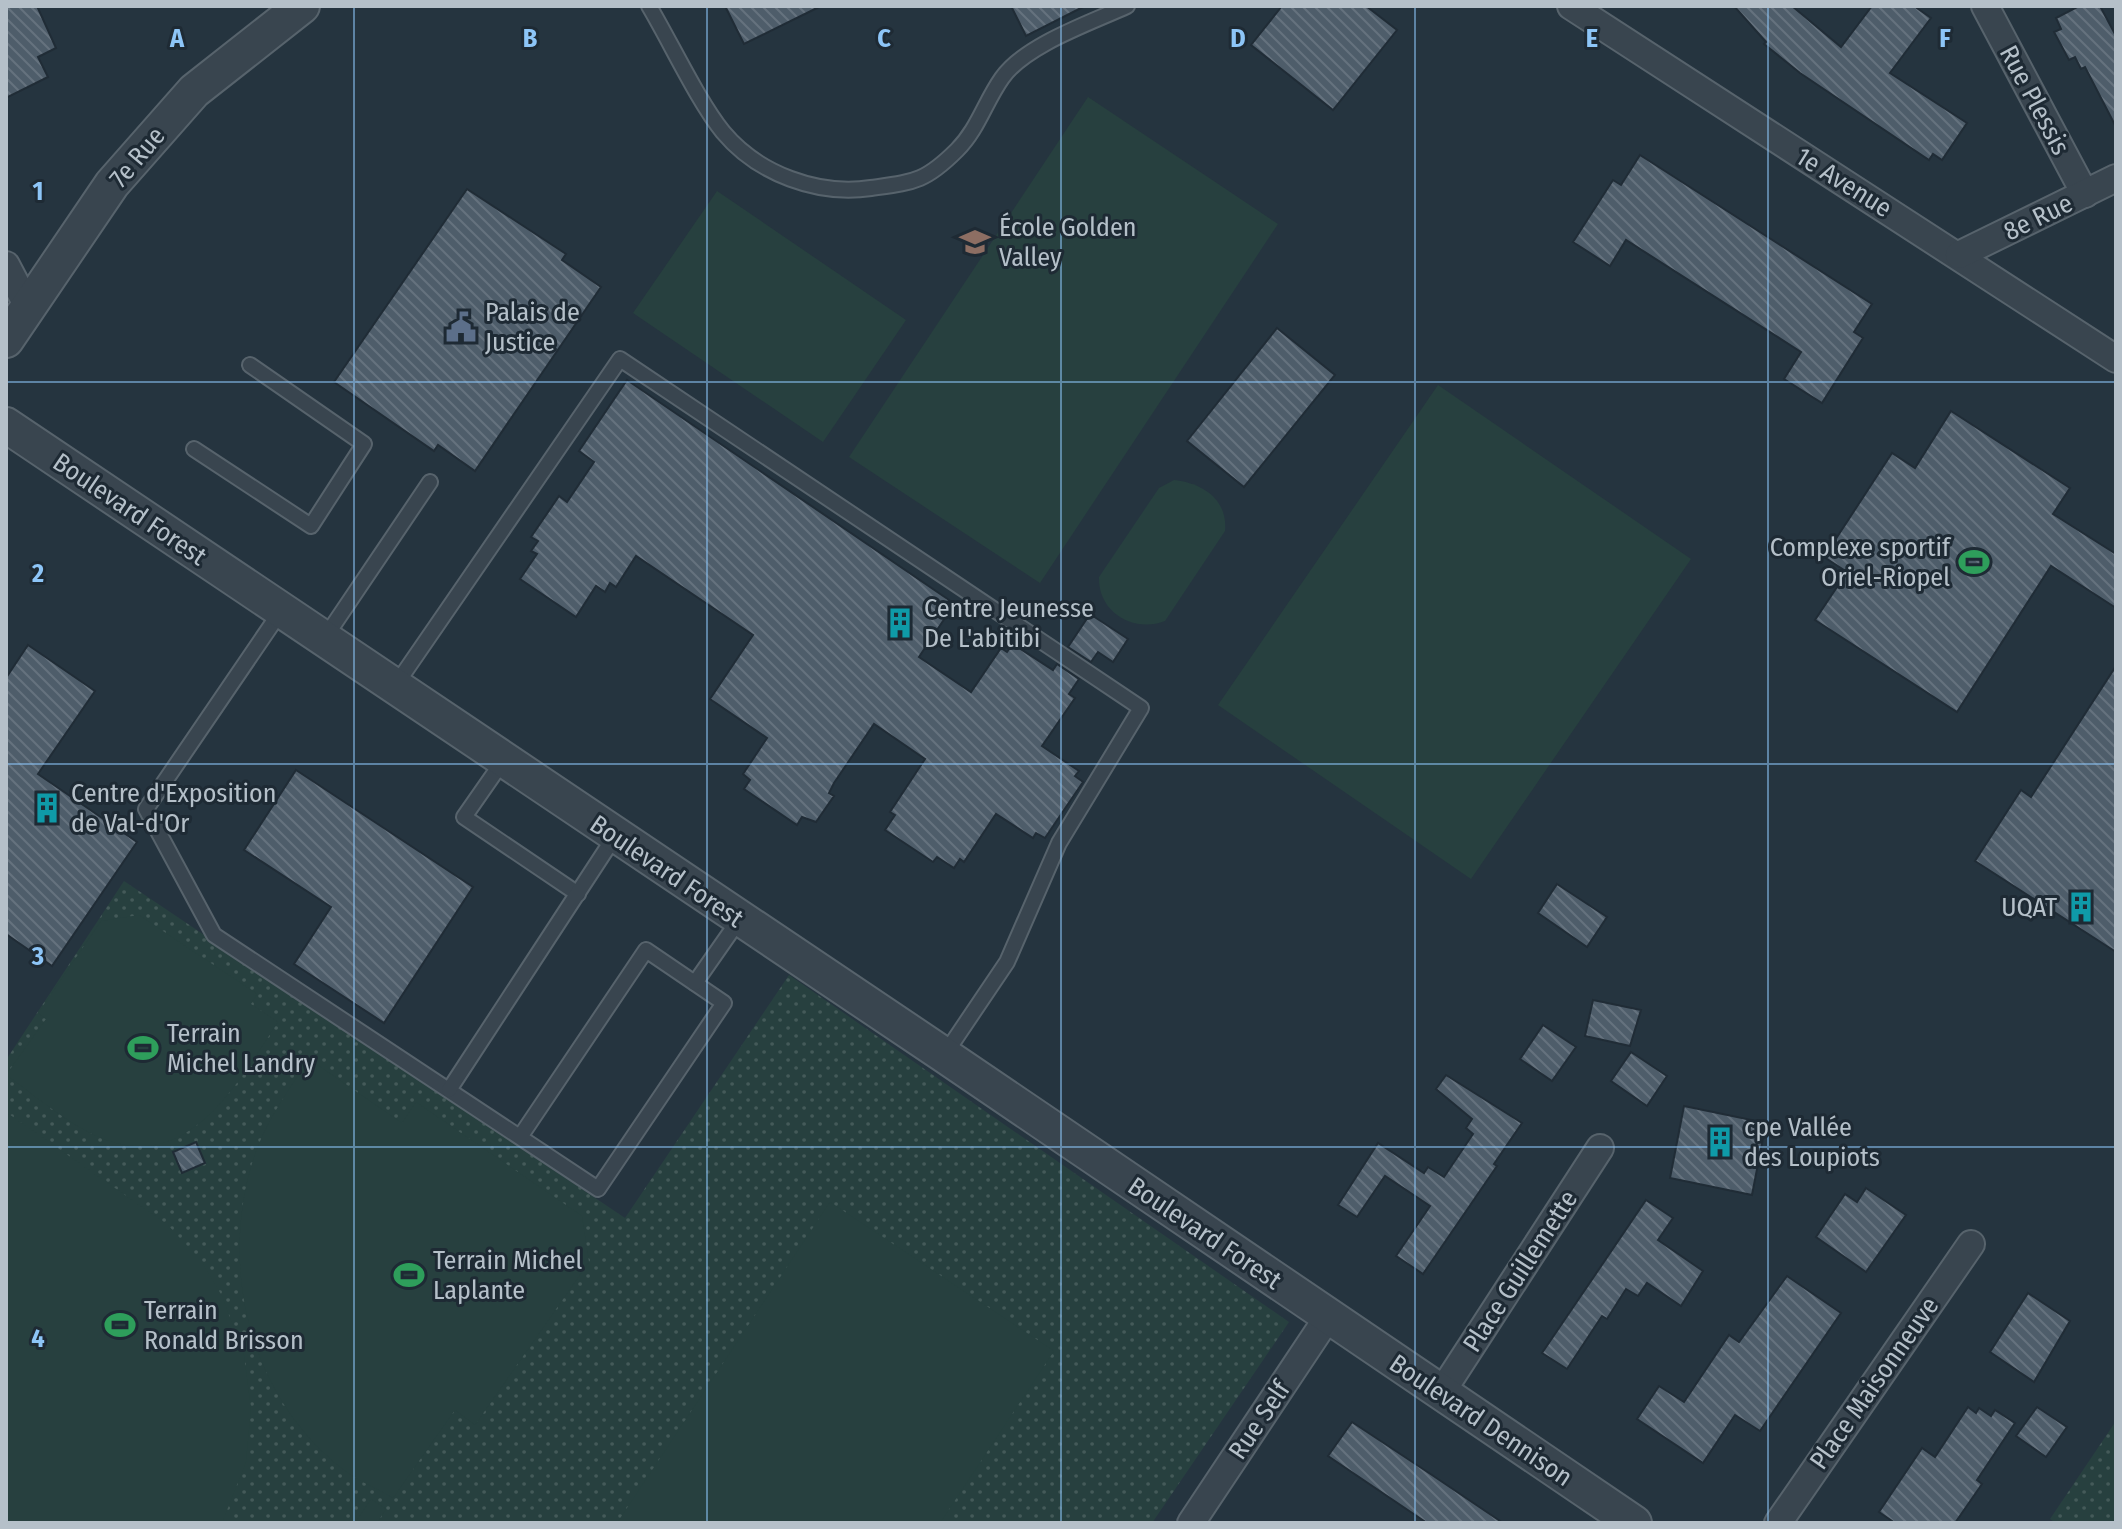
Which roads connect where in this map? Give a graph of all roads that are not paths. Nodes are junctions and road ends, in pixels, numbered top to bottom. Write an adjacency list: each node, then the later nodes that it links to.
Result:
1 (302, 6): 10 (street, 7e Rue)
2 (649, 6): 3 (lane)
3 (1127, 6)
4 (1571, 6): 8 (street, 1e Avenue)
5 (1985, 6): 7 (street, Rue Plessis)
6 (2116, 178): 7 (street, 8e Rue)
7 (2085, 194): 8 (street, 8e Rue)
8 (1959, 255): 12 (street, 1e Avenue)
9 (6, 265): 10 (street)
10 (27, 305): 11 (street, 7e Rue)
11 (6, 340)
12 (2116, 359)
13 (250, 365): 15 (lane)
14 (6, 425): 17 (street, Boulevard Forest)
15 (194, 449)
16 (430, 482): 18 (lane)
17 (281, 611): 18 (street, Boulevard Forest); 26 (lane)
18 (324, 640): 19 (street, Boulevard Forest)
19 (394, 687): 20 (street, Boulevard Forest); 25 (lane)
20 (503, 761): 21 (street, Boulevard Forest); 22 (lane)
21 (615, 836): 22 (lane); 23 (street, Boulevard Forest)
22 (578, 894): 26 (lane)
23 (739, 920): 24 (lane); 25 (street, Boulevard Forest)
24 (695, 983): 27 (lane); 27 (lane)
25 (944, 1055): 30 (street, Boulevard Forest)
26 (449, 1090): 27 (lane)
27 (520, 1137)
28 (1600, 1148): 31 (street, Place Guillemette)
29 (1971, 1244): 34 (street, Place Maisonneuve)
30 (1328, 1317): 31 (street, Boulevard Dennison); 32 (street, Rue Self)
31 (1441, 1393): 33 (street, Boulevard Dennison)
32 (1191, 1523)
33 (1634, 1523)
34 (1778, 1523)

